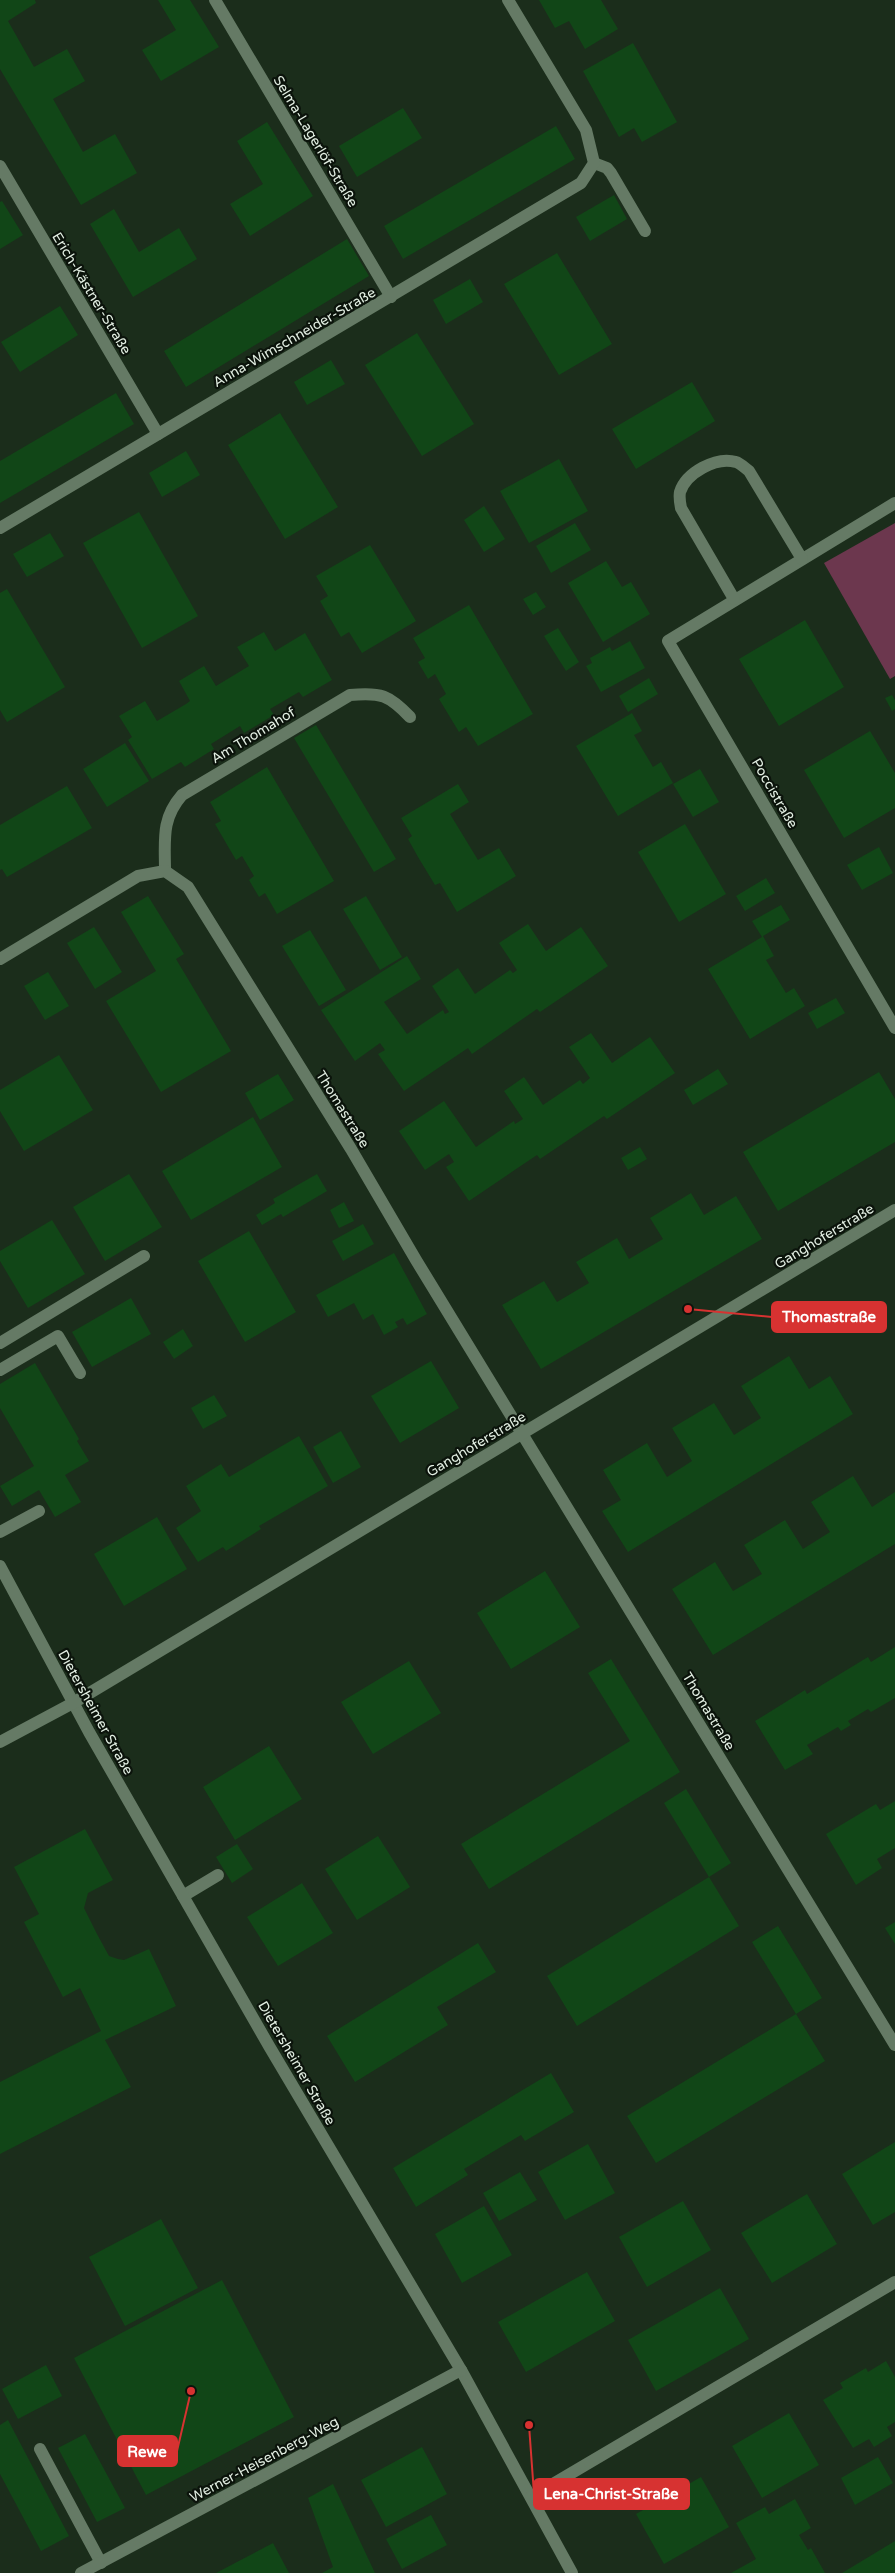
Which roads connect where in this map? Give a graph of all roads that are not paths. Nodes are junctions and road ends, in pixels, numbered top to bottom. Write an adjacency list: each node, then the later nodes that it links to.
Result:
1 (215, 0): 6 (street, Selma-Lagerlöf-Straße)
2 (508, 0): 3 (street)
3 (594, 163): 5 (street); 6 (street, Anna-Wimschneider-Straße)
4 (0, 166): 7 (street, Erich-Kästner-Straße)
5 (645, 231)
6 (392, 297): 7 (street, Anna-Wimschneider-Straße)
7 (158, 434): 9 (street, Anna-Wimschneider-Straße)
8 (895, 503): 10 (street, Poccistraße)
9 (0, 528)
10 (802, 559): 11 (street, Poccistraße); 11 (street)
11 (734, 599): 15 (street, Poccistraße)
12 (410, 717): 13 (street, Am Thomahof)
13 (165, 871): 14 (street); 21 (street, Thomastraße)
14 (0, 959)
15 (895, 1028)
16 (895, 1210): 21 (street, Ganghoferstraße)
17 (144, 1256): 18 (street)
18 (0, 1343)
19 (0, 1370): 20 (street)
20 (80, 1373)
21 (522, 1434): 25 (street, Ganghoferstraße); 29 (street, Thomastraße)
22 (39, 1511): 23 (street)
23 (0, 1532)
24 (0, 1566): 25 (street, Dietersheimer Straße)
25 (73, 1703): 26 (street, Ganghoferstraße); 28 (street, Dietersheimer Straße)
26 (0, 1742)
27 (218, 1875): 28 (street)
28 (183, 1896): 31 (street, Dietersheimer Straße)
29 (895, 2045)
30 (895, 2282): 33 (street)
31 (460, 2370): 33 (street, Dietersheimer Straße); 34 (street, Werner-Heisenberg-Weg)
32 (40, 2448): 34 (street)
33 (531, 2497): 36 (street, Dietersheimer Straße)
34 (101, 2563): 35 (street, Werner-Heisenberg-Weg)
35 (82, 2573)
36 (572, 2573)

